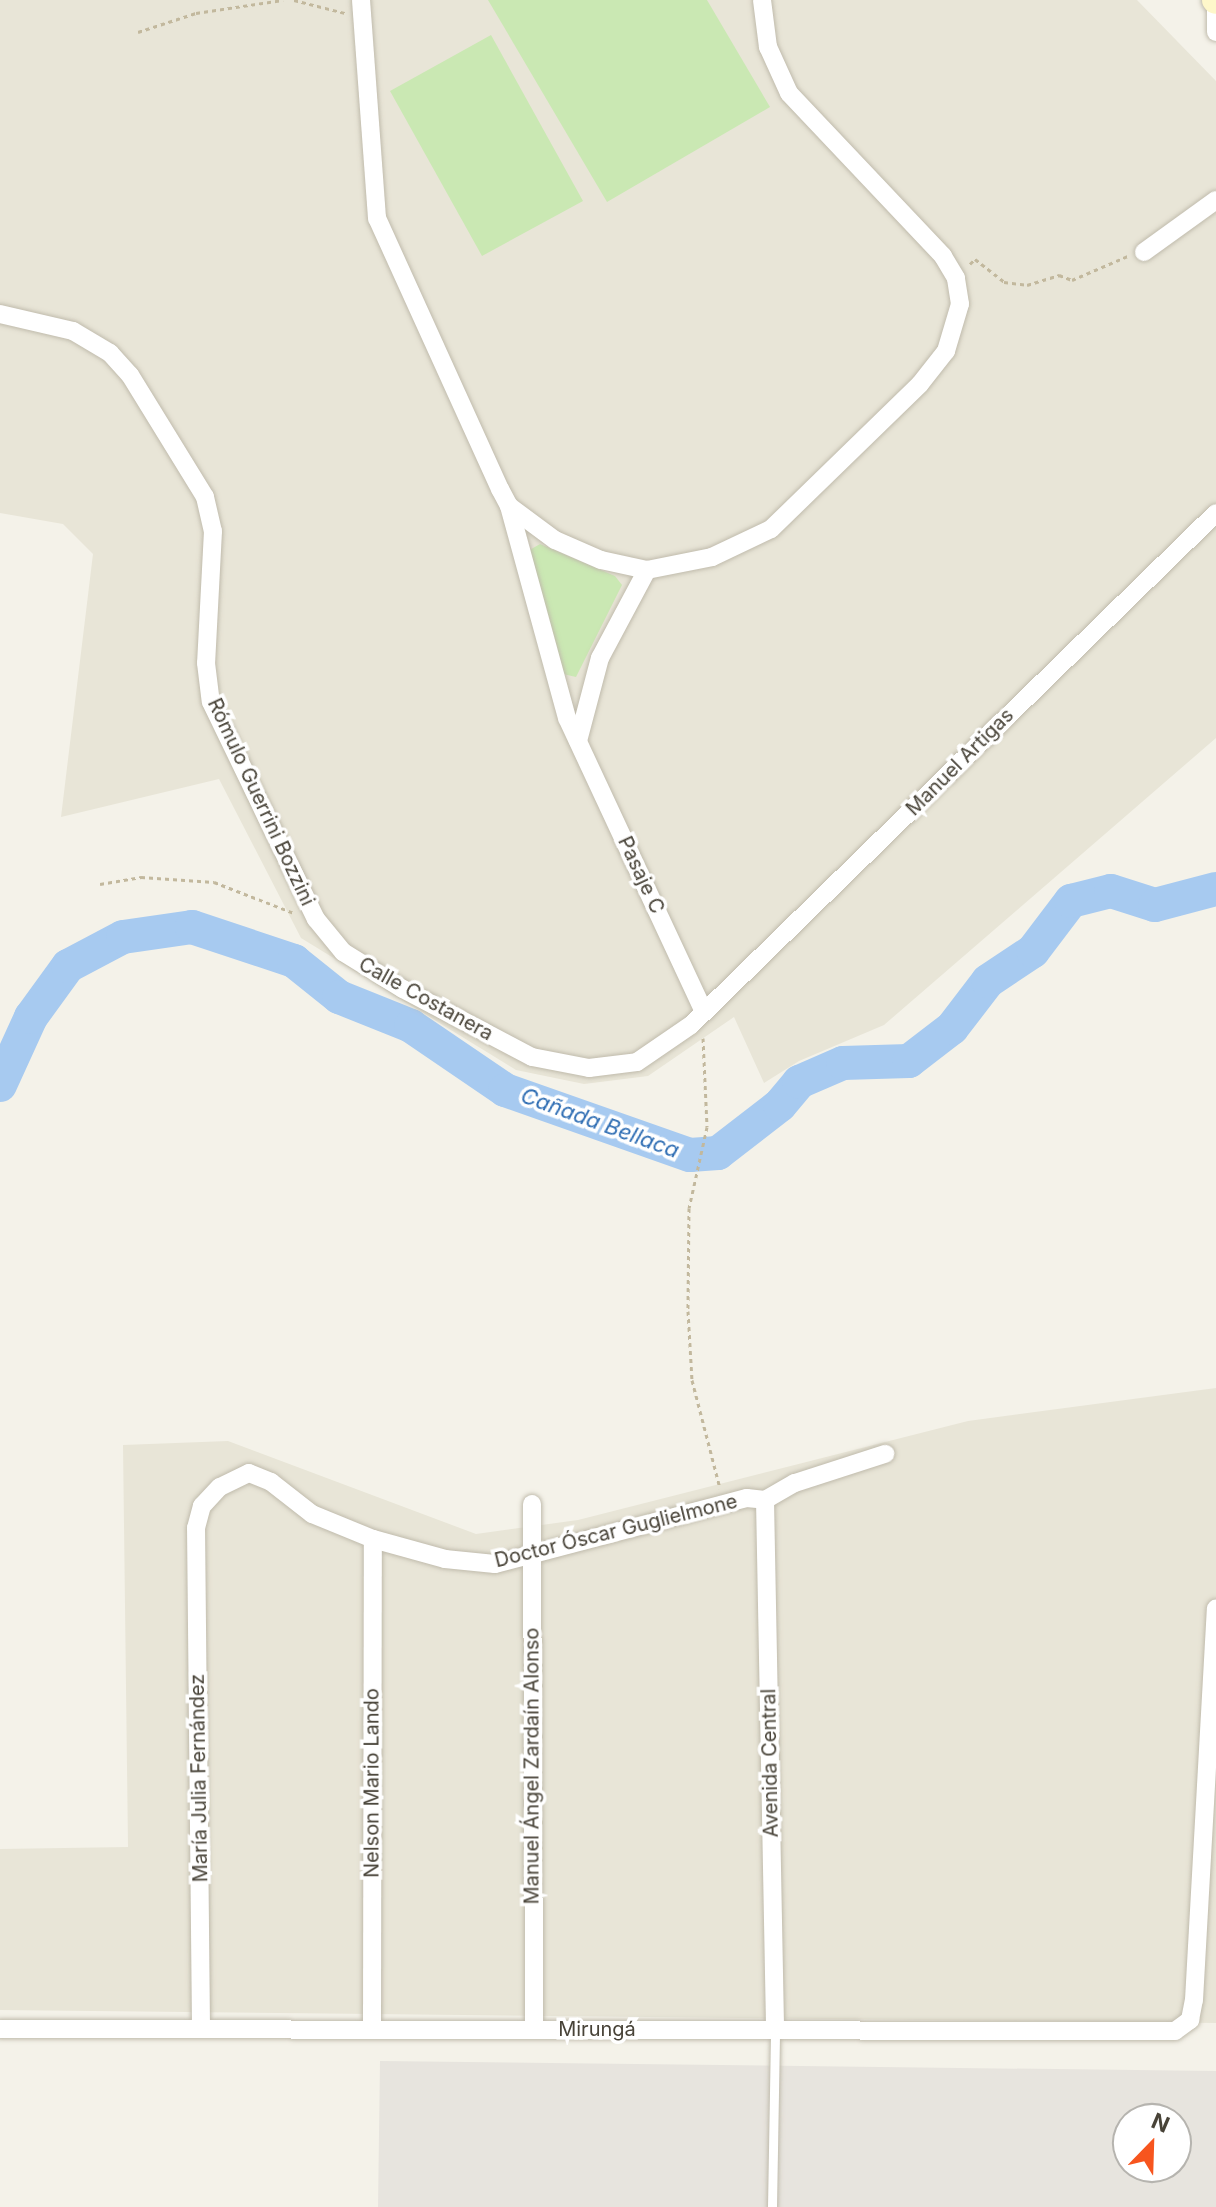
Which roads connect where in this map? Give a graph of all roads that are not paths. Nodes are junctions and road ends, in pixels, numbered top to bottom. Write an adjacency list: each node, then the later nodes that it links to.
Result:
1 (361, 0): 8 (street, Pasaje C)
2 (762, 0): 10 (street)
3 (1216, 11): 4 (street)
4 (1216, 32)
5 (1216, 200): 6 (street)
6 (1144, 252)
7 (0, 314): 12 (street, Rómulo Guerrini Bozzini)
8 (509, 506): 10 (street); 11 (street, Pasaje C)
9 (1216, 513): 13 (street, Manuel Artigas)
10 (647, 570): 11 (street)
11 (578, 741): 13 (street, Pasaje C)
12 (316, 919): 13 (street, Calle Costanera)
13 (703, 1010)
14 (885, 1454): 15 (street, Doctor Óscar Guglielmone)
15 (765, 1500): 19 (street, Doctor Óscar Guglielmone); 23 (street, Avenida Central)
16 (532, 1504): 19 (street, Manuel Ángel Zardaín Alonso)
17 (196, 1528): 18 (street, Doctor Óscar Guglielmone); 24 (street, María Julia Fernández)
18 (373, 1539): 19 (street, Doctor Óscar Guglielmone); 22 (street, Nelson Mario Lando)
19 (530, 1557): 26 (street, Manuel Ángel Zardaín Alonso)
20 (1216, 1609): 21 (street)
21 (1213, 1706): 23 (street, Mirungá)
22 (372, 2026): 24 (street, Mirungá); 26 (street, Mirungá)
23 (775, 2027): 26 (street, Mirungá); 27 (lane)
24 (201, 2028): 25 (street, Mirungá)
25 (0, 2029)
26 (534, 2029)
27 (772, 2207)

